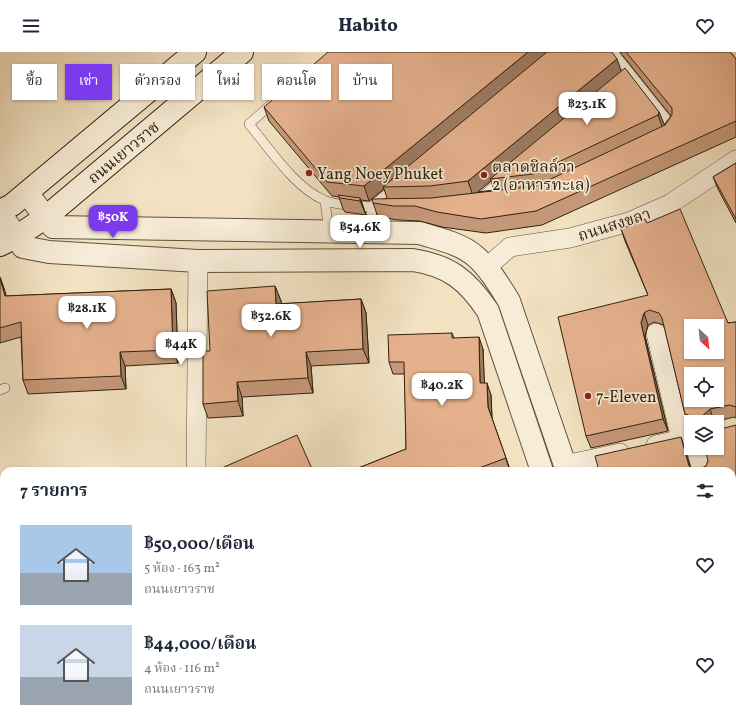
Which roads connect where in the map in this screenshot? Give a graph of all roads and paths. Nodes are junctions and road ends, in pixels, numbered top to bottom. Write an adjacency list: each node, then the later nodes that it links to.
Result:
1 (195, 52): 9 (street, ถนนเยาวราช)
2 (242, 52): 15 (street, ถนนเยาวราช)
3 (613, 52): 5 (lane)
4 (276, 100): 11 (lane)
5 (660, 137)
6 (736, 160): 20 (street, ถนนสงขลา)
7 (511, 172): 10 (lane)
8 (402, 182): 13 (lane)
9 (27, 193): 14 (street, ถนนเยาวราช); 15 (street)
10 (497, 199)
11 (325, 201): 13 (lane); 16 (lane)
12 (393, 206): 13 (lane)
13 (371, 207): 17 (lane)
14 (0, 212): 18 (street)
15 (46, 217): 16 (street); 18 (street, ถนนเยาวราช)
16 (329, 232): 17 (street)
17 (372, 232): 20 (street)
18 (8, 241): 19 (street)
19 (198, 261): 25 (street); 26 (street)
20 (486, 268): 27 (street)
21 (656, 333): 22 (street)
22 (684, 423)
23 (684, 443): 28 (street)
24 (695, 455): 29 (street)
25 (196, 467)
26 (539, 467)
27 (566, 467)
28 (570, 467)
29 (700, 467)

